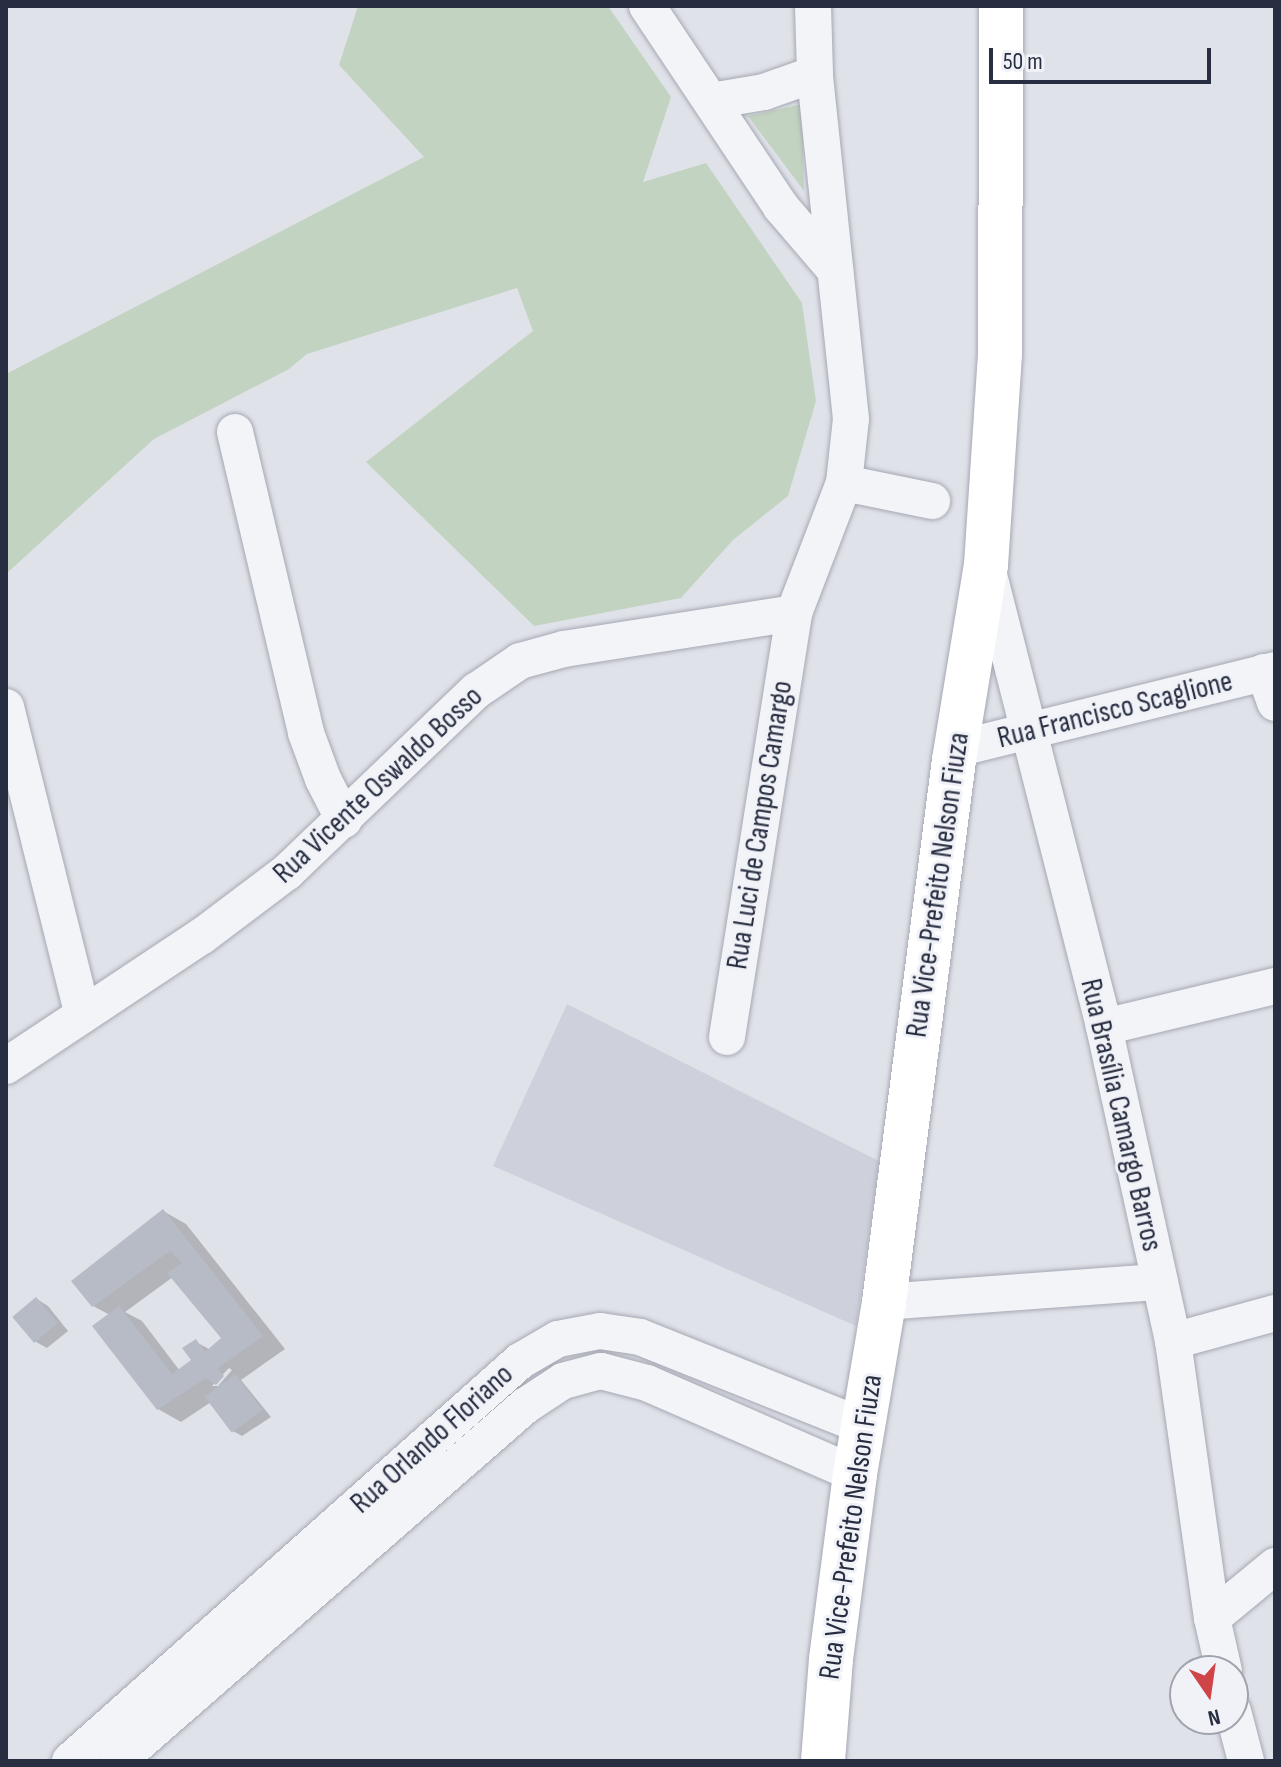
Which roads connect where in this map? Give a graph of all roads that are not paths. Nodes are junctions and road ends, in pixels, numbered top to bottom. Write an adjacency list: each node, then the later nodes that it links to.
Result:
1 (647, 6): 5 (street)
2 (813, 6): 4 (street, Rua Luci de Campos Camargo)
3 (1001, 6): 10 (main road, Rua Vice-Prefeito Nelson Fiuza)
4 (815, 74): 5 (street); 6 (street, Rua Luci de Campos Camargo)
5 (711, 101): 6 (street)
6 (835, 270): 8 (street, Rua Luci de Campos Camargo)
7 (235, 432): 17 (street)
8 (844, 483): 9 (street); 11 (street, Rua Luci de Campos Camargo)
9 (932, 501)
10 (986, 565): 12 (street, Rua Brasília Camargo Barros); 16 (main road, Rua Vice-Prefeito Nelson Fiuza)
11 (794, 613): 17 (street, Rua Vicente Oswaldo Bosso); 21 (street, Rua Luci de Campos Camargo)
12 (999, 613): 15 (street, Rua Brasília Camargo Barros); 16 (street)
13 (1271, 682): 15 (street, Rua Francisco Scaglione)
14 (6, 707): 19 (street)
15 (1030, 733): 16 (street, Rua Francisco Scaglione); 20 (street, Rua Brasília Camargo Barros)
16 (962, 747): 24 (main road, Rua Vice-Prefeito Nelson Fiuza)
17 (344, 820): 19 (street, Rua Vicente Oswaldo Bosso)
18 (1275, 986): 20 (street)
19 (83, 1015): 22 (street, Rua Vicente Oswaldo Bosso)
20 (1104, 1027): 23 (street, Rua Brasília Camargo Barros)
21 (727, 1037)
22 (6, 1066)
23 (1159, 1282): 24 (street); 26 (street, Rua Brasília Camargo Barros)
24 (884, 1302): 27 (main road, Rua Vice-Prefeito Nelson Fiuza)
25 (1275, 1313): 26 (street)
26 (1173, 1341): 30 (street, Rua Brasília Camargo Barros)
27 (863, 1426): 28 (main road, Rua Vice-Prefeito Nelson Fiuza); 33 (street, Rua Orlando Floriano)
28 (855, 1474): 34 (street, Rua Orlando Floriano); 35 (main road, Rua Vice-Prefeito Nelson Fiuza)
29 (1275, 1566): 30 (street)
30 (1212, 1618): 31 (street, Rua Brasília Camargo Barros)
31 (1220, 1655)
32 (1239, 1735): 36 (street)
33 (70, 1761)
34 (118, 1761)
35 (823, 1761)
36 (1246, 1761)

